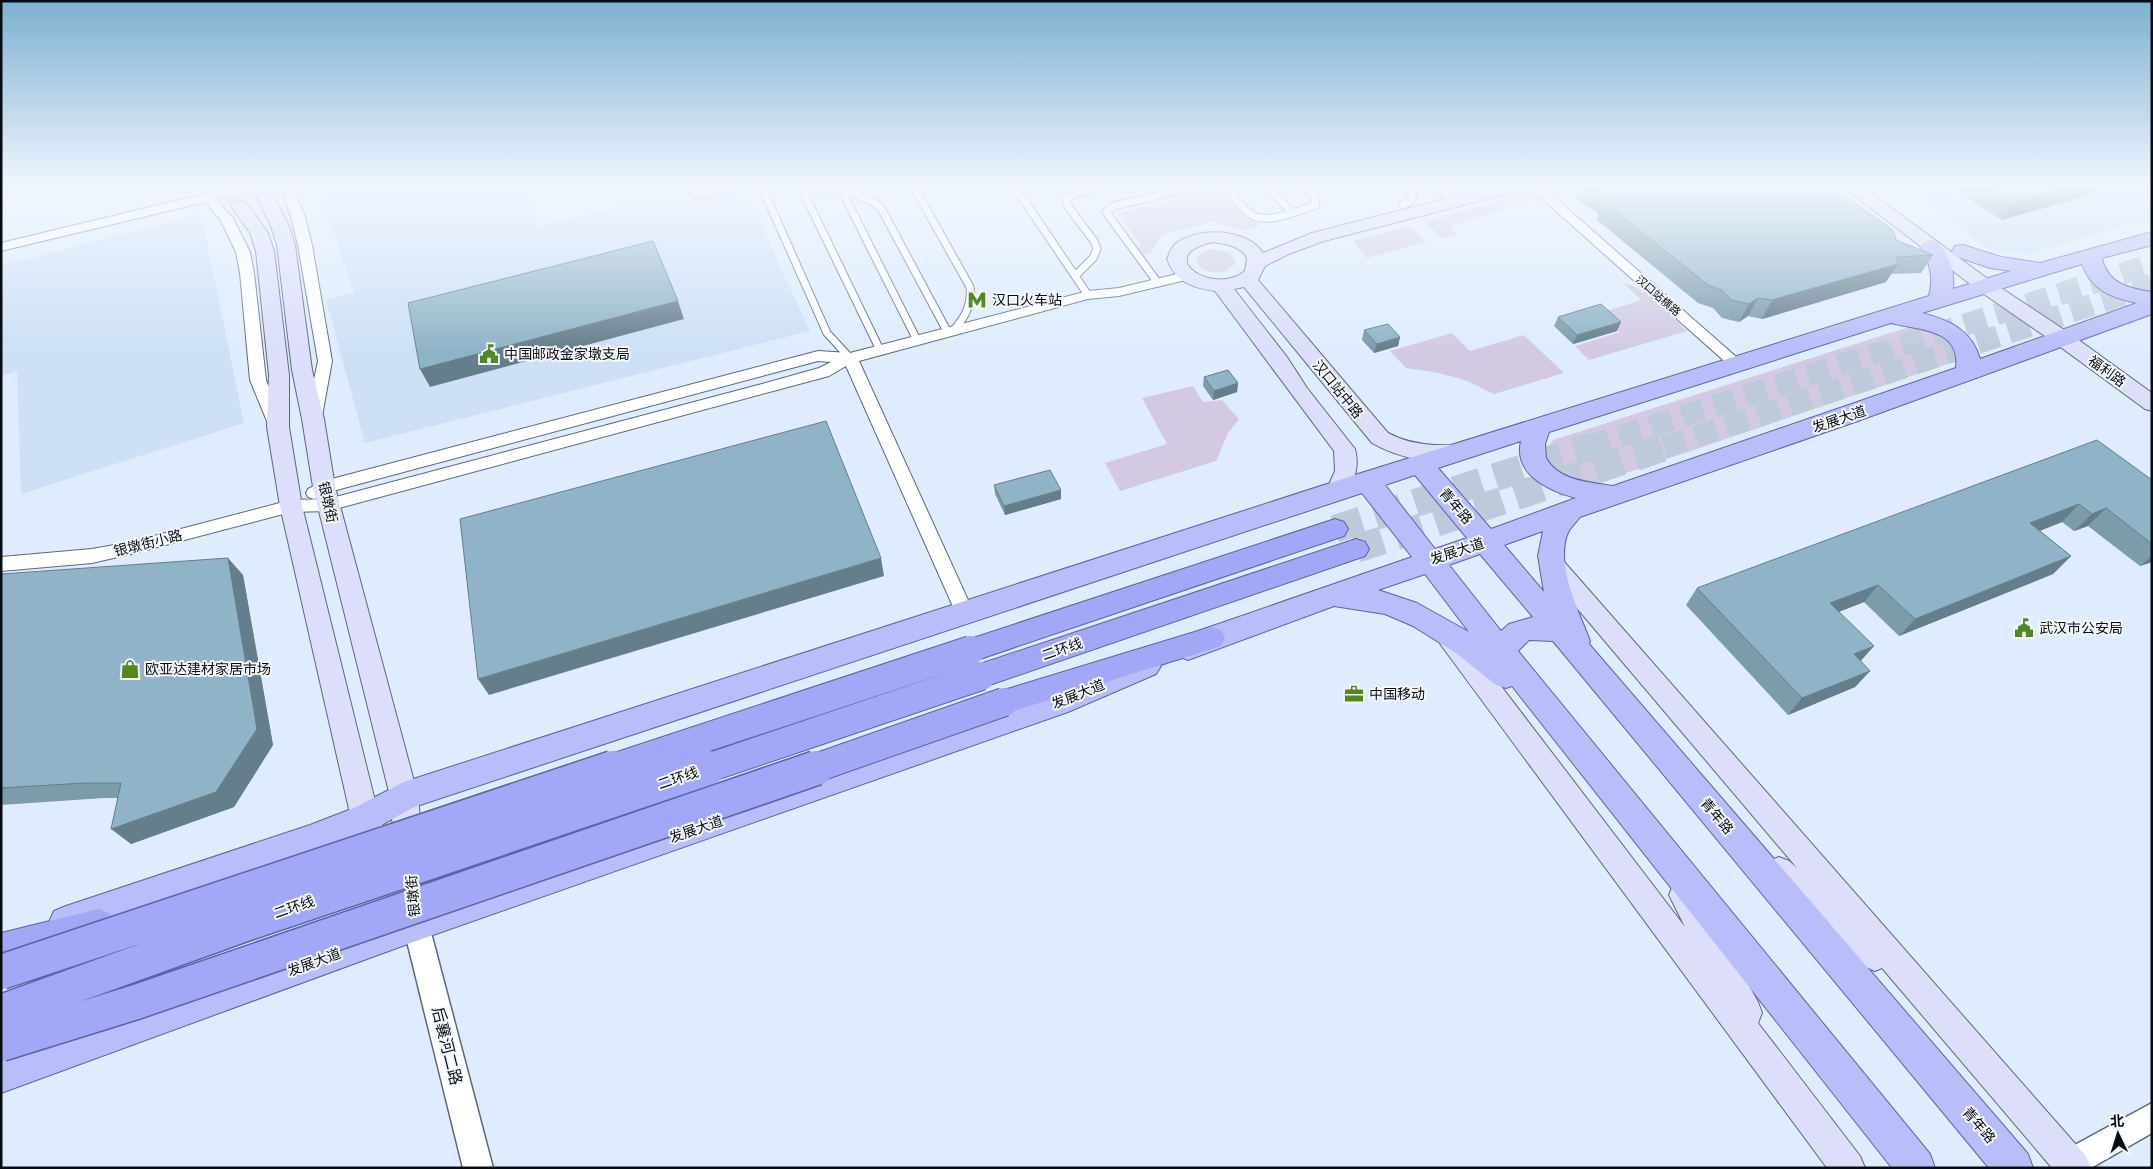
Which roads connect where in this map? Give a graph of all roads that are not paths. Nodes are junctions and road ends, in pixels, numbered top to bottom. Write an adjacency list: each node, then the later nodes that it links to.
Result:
1 (24, 242): 24 (street)
2 (238, 242): 48 (street)
3 (262, 242): 48 (main road, 银墩街)
4 (285, 242): 47 (main road, 银墩街)
5 (305, 242): 47 (street)
6 (786, 242): 43 (lane)
7 (828, 242): 42 (lane)
8 (867, 242): 41 (lane)
9 (900, 242): 39 (lane)
10 (945, 242): 39 (lane)
11 (1052, 242): 29 (lane)
12 (1094, 242): 29 (lane)
13 (1128, 242): 31 (lane)
14 (1192, 242): 30 (main road)
15 (1237, 242): 22 (main road)
16 (1257, 242): 22 (main road)
17 (1306, 242): 28 (main road)
18 (1597, 242): 44 (street, 汉口站横路)
19 (1925, 242): 23 (main road)
20 (1950, 242): 25 (main road)
21 (2138, 242): 26 (main road)
22 (1243, 245): 28 (main road)
23 (1931, 246): 32 (main road); 36 (main road)
24 (1, 247)
25 (1963, 251): 27 (main road); 32 (main road)
26 (2091, 254): 27 (main road); 35 (main road)
27 (2043, 268): 32 (main road)
28 (1252, 271): 33 (main road); 50 (main road, 汉口站中路)
29 (1075, 276): 34 (lane)
30 (1186, 276): 31 (street, 银墩街小路); 33 (main road)
31 (1158, 283): 34 (street, 银墩街小路)
32 (1993, 284): 36 (main road); 40 (main road, 福利路)
33 (1221, 286): 53 (main road)
34 (1088, 294): 39 (street, 银墩街小路)
35 (2152, 299)
36 (1939, 301): 38 (main road)
37 (2152, 306): 40 (main road, 发展大道)
38 (1890, 317): 44 (main road); 45 (main road)
39 (951, 330): 41 (street, 银墩街小路)
40 (2062, 338): 45 (main road, 发展大道); 46 (main road, 福利路)
41 (917, 340): 42 (street, 银墩街小路)
42 (880, 350): 43 (street, 银墩街小路)
43 (850, 358): 55 (street, 银墩街小路); 65 (street)
44 (1737, 365): 49 (main road)
45 (1967, 373): 54 (main road, 发展大道)
46 (2152, 404)
47 (313, 419): 55 (main road, 银墩街)
48 (278, 427): 56 (main road, 银墩街)
49 (1539, 427): 50 (main road); 54 (main road)
50 (1456, 452): 51 (main road)
51 (1420, 464): 52 (main road); 59 (main road, 青年路)
52 (1367, 481): 53 (main road); 61 (main road)
53 (1337, 491): 65 (main road)
54 (1617, 495): 57 (main road, 发展大道)
55 (326, 496): 56 (street, 银墩街小路); 74 (main road, 银墩街)
56 (291, 506): 63 (street, 银墩街小路); 76 (main road, 银墩街)
57 (1571, 510): 59 (main road, 发展大道); 62 (main road)
58 (1334, 529): 71 (highway, 二环线)
59 (1485, 542): 61 (main road, 发展大道); 66 (main road, 青年路)
60 (1356, 549): 71 (highway, 二环线)
61 (1429, 560): 64 (main road, 发展大道); 69 (main road)
62 (1551, 562): 70 (main road); 85 (main road)
63 (1, 564)
64 (1329, 596): 67 (main road); 68 (main road, 发展大道)
65 (964, 612): 73 (main road)
66 (1561, 631): 69 (main road); 70 (main road, 青年路)
67 (1446, 632): 72 (main road); 88 (main road)
68 (1211, 638): 78 (main road, 发展大道); 86 (highway, bridge)
69 (1502, 653): 72 (main road)
70 (1582, 656): 75 (main road, 青年路)
71 (976, 663): 79 (highway, 二环线, bridge); 84 (highway, 二环线, bridge)
72 (1550, 710): 77 (main road)
73 (620, 724): 74 (main road); 78 (main road)
74 (404, 796): 76 (main road); 80 (main road, 银墩街)
75 (1717, 816): 85 (main road); 94 (main road, 青年路)
76 (365, 818): 80 (main road, 银墩街); 81 (main road)
77 (1656, 842): 88 (main road); 93 (main road)
78 (646, 846): 80 (main road, 发展大道)
79 (237, 892): 82 (highway, bridge); 83 (highway, 二环线, bridge)
80 (416, 925): 87 (main road, 发展大道); 91 (street, 后襄河二路)
81 (1, 944)
82 (1, 950)
83 (1, 972)
84 (1, 1012)
85 (1945, 1019): 90 (main road)
86 (1, 1044)
87 (1, 1075)
88 (1784, 1082): 92 (main road)
89 (2152, 1117): 90 (street)
90 (2072, 1166)
91 (478, 1168)
92 (1848, 1168)
93 (1916, 1168)
94 (2014, 1168)

